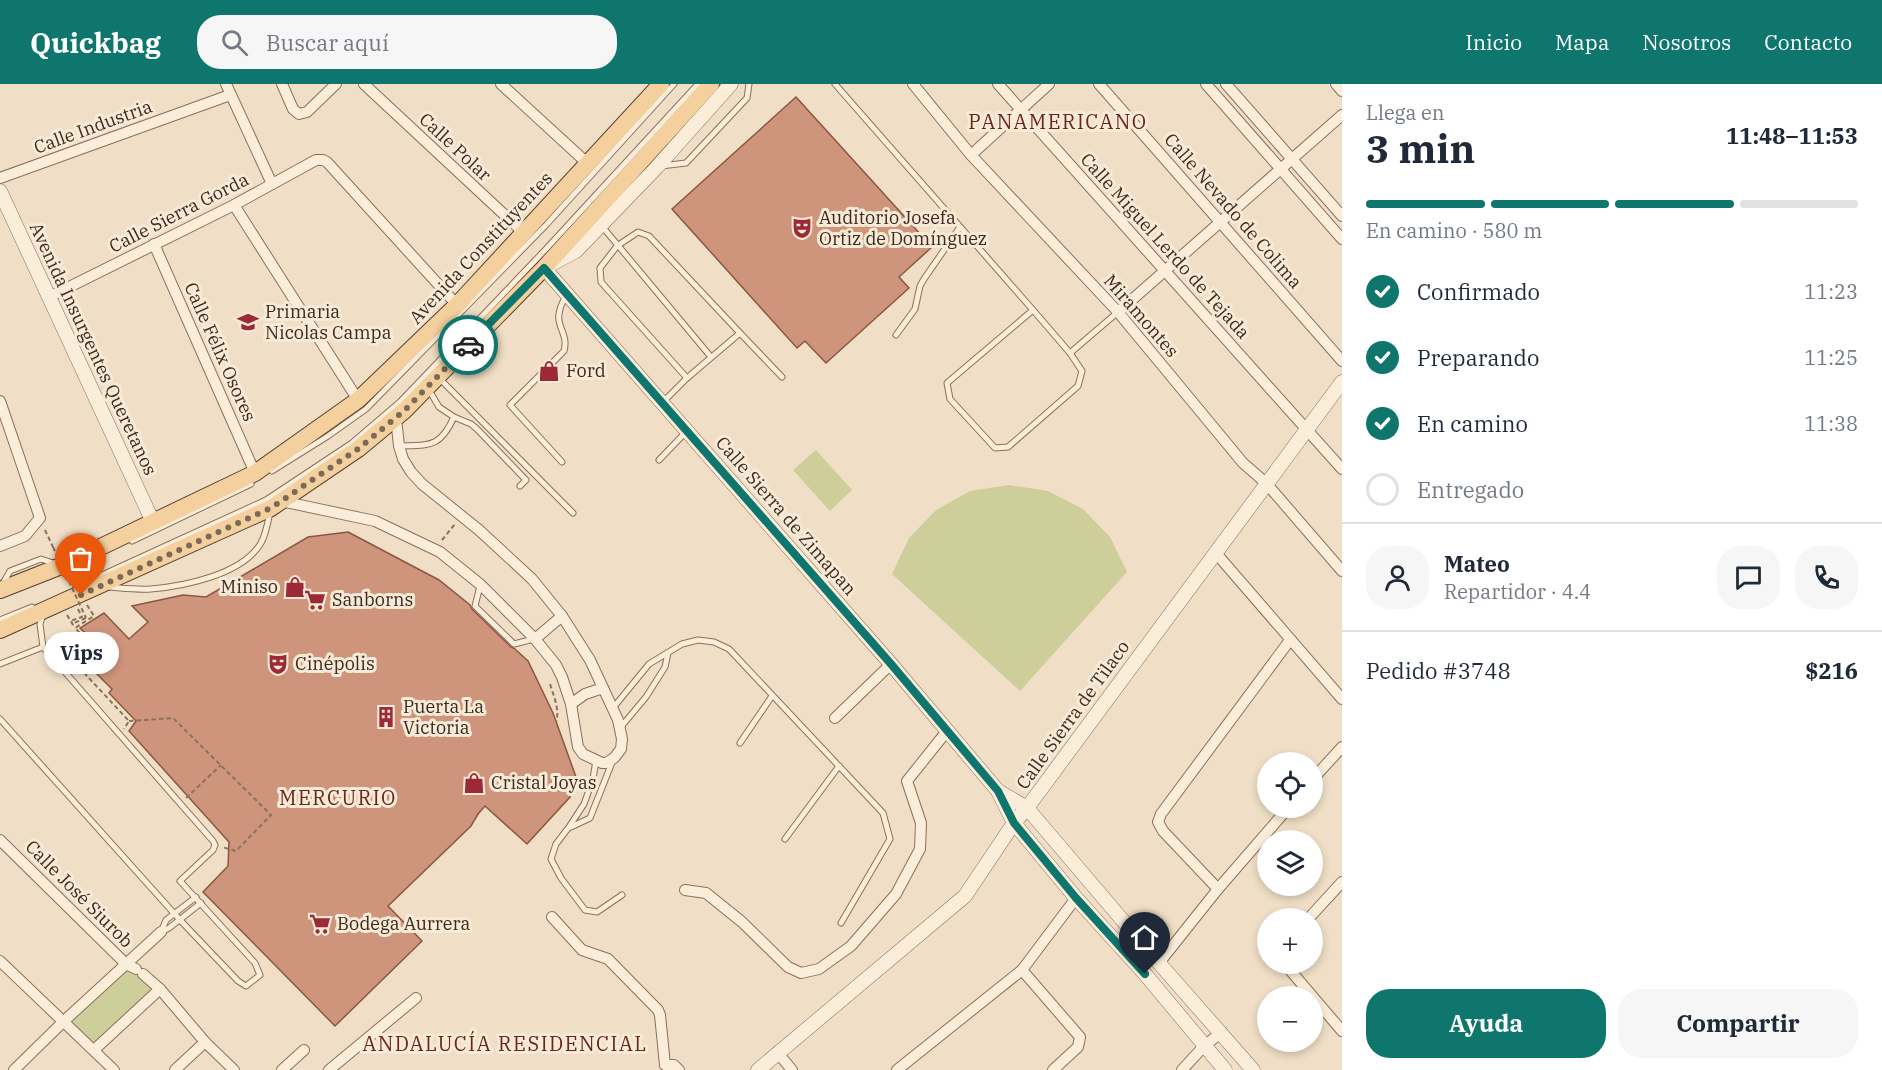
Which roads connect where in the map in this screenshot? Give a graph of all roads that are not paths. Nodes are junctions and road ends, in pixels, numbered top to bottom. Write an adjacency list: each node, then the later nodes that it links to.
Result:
1 (226, 84): 21 (street)
2 (282, 84): 3 (street)
3 (336, 84)
4 (364, 84): 37 (street, Calle Polar)
5 (501, 84): 26 (street)
6 (661, 84): 26 (main road, Avenida Constituyentes)
7 (674, 84): 73 (lane)
8 (698, 84): 82 (lane)
9 (711, 84): 41 (main road)
10 (731, 84): 27 (street)
11 (749, 84): 27 (lane)
12 (835, 84): 36 (lane)
13 (913, 84): 24 (street, Miramontes)
14 (998, 84): 22 (street, Calle Miguel Lerdo de Tejada)
15 (1049, 84): 22 (street)
16 (1099, 84): 34 (street, Calle Nevado de Colima)
17 (1206, 84): 28 (street)
18 (1226, 84): 25 (street)
19 (1336, 84): 20 (street)
20 (1342, 91)
21 (230, 95): 29 (street, Calle Industria); 30 (street)
22 (1020, 110): 24 (street); 42 (street, Calle Miguel Lerdo de Tejada)
23 (1342, 115): 25 (street)
24 (971, 155): 47 (street, Miramontes)
25 (1291, 159): 28 (street); 33 (street)
26 (587, 163): 37 (main road, Avenida Constituyentes)
27 (657, 167): 35 (street)
28 (1281, 168): 34 (street); 38 (street)
29 (0, 178)
30 (272, 184): 32 (street, Calle Sierra Gorda); 45 (street, Calle Sierra Gorda)
31 (0, 191): 44 (street, Avenida Insurgentes Queretanos)
32 (234, 205): 39 (street, Calle Sierra Gorda); 57 (street)
33 (1342, 216)
34 (1221, 222): 42 (street); 52 (street, Calle Nevado de Colima)
35 (601, 225): 40 (lane); 41 (street)
36 (960, 227): 46 (lane); 49 (lane)
37 (524, 233): 45 (main road, Avenida Constituyentes)
38 (1342, 239)
39 (154, 244): 44 (street, Calle Sierra Gorda); 68 (street, Calle Félix Osores)
40 (617, 246): 48 (lane); 51 (lane); 54 (lane)
41 (544, 268): 43 (street, Calle Sierra de Zimapan); 55 (main road)
42 (1165, 271): 47 (street); 62 (street, Calle Miguel Lerdo de Tejada)
43 (567, 294): 59 (street, Calle Sierra de Zimapan); 66 (lane)
44 (49, 297): 73 (street, Avenida Insurgentes Queretanos)
45 (457, 305): 57 (main road, Avenida Constituyentes)
46 (1033, 310): 50 (lane); 50 (lane)
47 (1118, 312): 50 (lane); 69 (street, Miramontes)
48 (740, 333): 51 (lane); 53 (lane)
49 (896, 335)
50 (1070, 353)
51 (711, 357): 54 (lane)
52 (1342, 361)
53 (782, 377)
54 (687, 378): 59 (lane)
55 (432, 381): 60 (lane); 61 (main road); 72 (lane)
56 (1342, 382): 62 (street, Calle Sierra de Tilaco)
57 (358, 400): 68 (main road, Avenida Constituyentes)
58 (0, 401): 75 (street)
59 (663, 402): 63 (street, Calle Sierra de Zimapan)
60 (454, 417): 64 (lane); 70 (lane)
61 (396, 418): 64 (street); 71 (main road)
62 (1308, 429): 67 (street, Calle Miguel Lerdo de Tejada); 69 (street, Calle Sierra de Tilaco)
63 (688, 430): 65 (lane); 92 (street, Calle Sierra de Zimapan)
64 (399, 446): 84 (street)
65 (660, 460)
66 (562, 462)
67 (1342, 469)
68 (255, 473): 73 (main road, Avenida Constituyentes)
69 (1266, 483): 76 (street, Calle Sierra de Tilaco); 78 (street, Miramontes)
70 (520, 486)
71 (276, 504): 79 (street); 80 (main road); 80 (lane)
72 (573, 513)
73 (154, 526): 74 (lane); 81 (main road, Avenida Constituyentes)
74 (125, 544)
75 (0, 546)
76 (1215, 552): 88 (street); 109 (street, Calle Sierra de Tilaco)
77 (82, 563): 81 (lane)
78 (1342, 571)
79 (481, 585): 87 (street); 87 (lane)
80 (98, 587): 82 (main road)
81 (0, 591)
82 (74, 593): 83 (main road)
83 (40, 608): 85 (lane); 86 (main road); 89 (lane)
84 (562, 616): 87 (street); 93 (street)
85 (0, 620)
86 (0, 630)
87 (536, 639): 96 (street)
88 (1290, 640): 95 (street); 116 (street)
89 (43, 647): 91 (lane); 119 (lane)
90 (668, 653): 94 (lane); 97 (lane); 100 (lane)
91 (0, 663)
92 (891, 664): 98 (street); 101 (street, Calle Sierra de Zimapan)
93 (603, 688): 96 (street); 97 (street)
94 (772, 696): 102 (lane); 106 (lane)
95 (1342, 699)
96 (571, 704): 105 (street)
97 (613, 708): 100 (street)
98 (835, 718)
99 (0, 719): 123 (lane)
100 (620, 728): 104 (street)
101 (946, 731): 108 (street, Calle Sierra de Zimapan); 117 (street)
102 (740, 743)
103 (1342, 747): 107 (street)
104 (614, 758): 105 (street); 112 (lane)
105 (596, 760): 112 (lane)
106 (839, 766): 113 (lane); 126 (lane)
107 (1323, 768)
108 (998, 791): 109 (street, Calle Sierra de Zimapan); 111 (street, Calle Sierra de Zimapan)
109 (1028, 808): 111 (street, Calle Sierra de Tilaco); 129 (street, Calle Sierra de Zimapan)
110 (1279, 818): 116 (street)
111 (1014, 823): 120 (street, Calle Sierra de Zimapan); 142 (street, Calle Sierra de Tilaco)
112 (569, 828): 118 (lane)
113 (785, 839)
114 (1, 844): 130 (street, Calle José Siurob)
115 (1342, 882): 122 (street)
116 (1218, 889): 129 (street)
117 (686, 890)
118 (622, 895)
119 (196, 897): 121 (lane); 123 (lane)
120 (1076, 898): 131 (street); 139 (street, Calle Sierra de Zimapan)
121 (201, 903): 125 (lane); 125 (lane)
122 (1317, 908)
123 (174, 914): 125 (lane); 127 (lane)
124 (552, 916): 144 (street)
125 (180, 920): 127 (lane)
126 (841, 923)
127 (161, 932): 130 (street)
128 (0, 961): 135 (street)
129 (1159, 963): 137 (street, Calle Sierra de Zimapan)
130 (135, 969): 133 (street, Calle José Siurob); 135 (street)
131 (1022, 970): 143 (street); 155 (street)
132 (1294, 974): 136 (street)
133 (160, 989): 138 (street, Calle José Siurob); 140 (street)
134 (416, 998): 150 (street)
135 (64, 1021): 140 (street); 145 (street)
136 (1340, 1023)
137 (1221, 1032): 139 (street); 158 (street, Calle Sierra de Zimapan)
138 (205, 1042): 147 (street); 148 (street, Calle José Siurob)
139 (1204, 1046): 156 (street); 157 (street, Calle Sierra de Zimapan)
140 (94, 1050): 146 (street)
141 (304, 1050): 149 (street)
142 (777, 1053): 152 (street, Calle Sierra de Tilaco); 153 (street)
143 (910, 1066): 154 (street)
144 (662, 1068): 151 (street)
145 (14, 1070)
146 (114, 1070)
147 (175, 1070)
148 (234, 1070)
149 (282, 1070)
150 (329, 1070)
151 (679, 1070)
152 (758, 1070)
153 (792, 1070)
154 (897, 1070)
155 (1053, 1070)
156 (1182, 1070)
157 (1226, 1070)
158 (1253, 1070)

